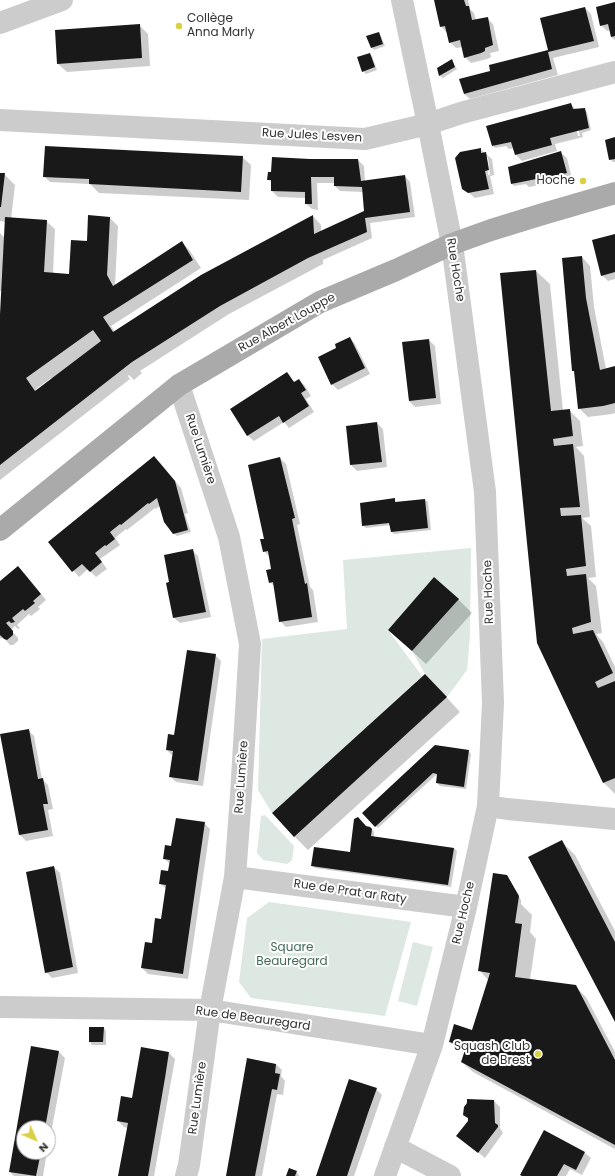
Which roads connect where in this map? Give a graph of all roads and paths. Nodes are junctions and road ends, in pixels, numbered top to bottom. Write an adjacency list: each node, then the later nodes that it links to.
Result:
1 (62, 0): 3 (street)
2 (402, 0): 6 (street, Rue Hoche)
3 (0, 23)
4 (615, 72): 6 (street, Rue Jules Lesven)
5 (0, 120): 6 (street, Rue Jules Lesven)
6 (428, 124): 8 (street, Rue Hoche)
7 (615, 194): 8 (main road, Rue Albert Louppe)
8 (452, 244): 9 (main road, Rue Albert Louppe); 11 (street, Rue Hoche)
9 (179, 385): 10 (main road, Rue Albert Louppe); 13 (street, Rue Lumière)
10 (0, 530)
11 (488, 806): 12 (street); 14 (street, Rue Hoche)
12 (615, 819)
13 (235, 876): 14 (street, Rue de Prat ar Raty); 16 (street, Rue Lumière)
14 (466, 907): 17 (street, Rue Hoche)
15 (0, 1006): 16 (street, Rue de Beauregard)
16 (210, 1010): 17 (street, Rue de Beauregard); 19 (street, Rue Lumière)
17 (432, 1045): 18 (street, Rue Hoche)
18 (395, 1147): 20 (street, Rue Hoche); 21 (street)
19 (186, 1176)
20 (385, 1176)
21 (450, 1176)

